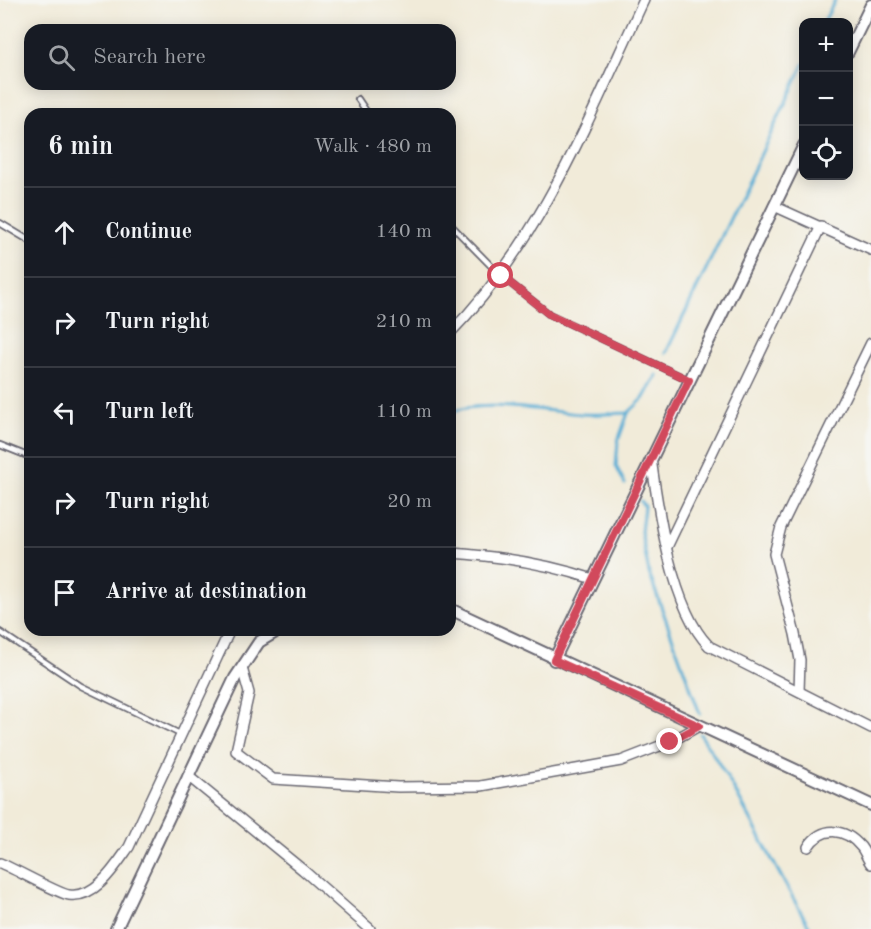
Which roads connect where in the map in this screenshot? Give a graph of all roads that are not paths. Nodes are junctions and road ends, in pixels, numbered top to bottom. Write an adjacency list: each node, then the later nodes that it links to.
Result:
1 (644, 0): 13 (street)
2 (871, 5): 3 (street)
3 (853, 43)
4 (358, 99): 5 (lane)
5 (364, 108)
6 (799, 155): 7 (street)
7 (774, 206): 9 (street); 16 (street)
8 (0, 223): 11 (lane)
9 (821, 226): 12 (street); 20 (street)
10 (456, 230): 13 (lane)
11 (24, 237)
12 (870, 247)
13 (501, 276): 14 (street); 16 (lane)
14 (456, 326)
15 (871, 343): 29 (street)
16 (689, 380): 19 (street)
17 (0, 445): 18 (lane)
18 (24, 455)
19 (651, 458): 20 (street); 22 (street)
20 (668, 545): 29 (street)
21 (456, 553): 22 (street)
22 (593, 579): 27 (street)
23 (456, 612): 27 (street)
24 (0, 632): 32 (lane)
25 (227, 636): 32 (street)
26 (269, 636): 28 (street)
27 (554, 660): 30 (street)
28 (242, 668): 30 (street); 33 (street)
29 (799, 691): 31 (street)
30 (699, 726): 34 (street)
31 (871, 728)
32 (180, 734): 36 (street)
33 (188, 776): 38 (street); 39 (street)
34 (871, 805)
35 (808, 847): 37 (street)
36 (0, 862)
37 (871, 864)
38 (116, 929)
39 (370, 929)

